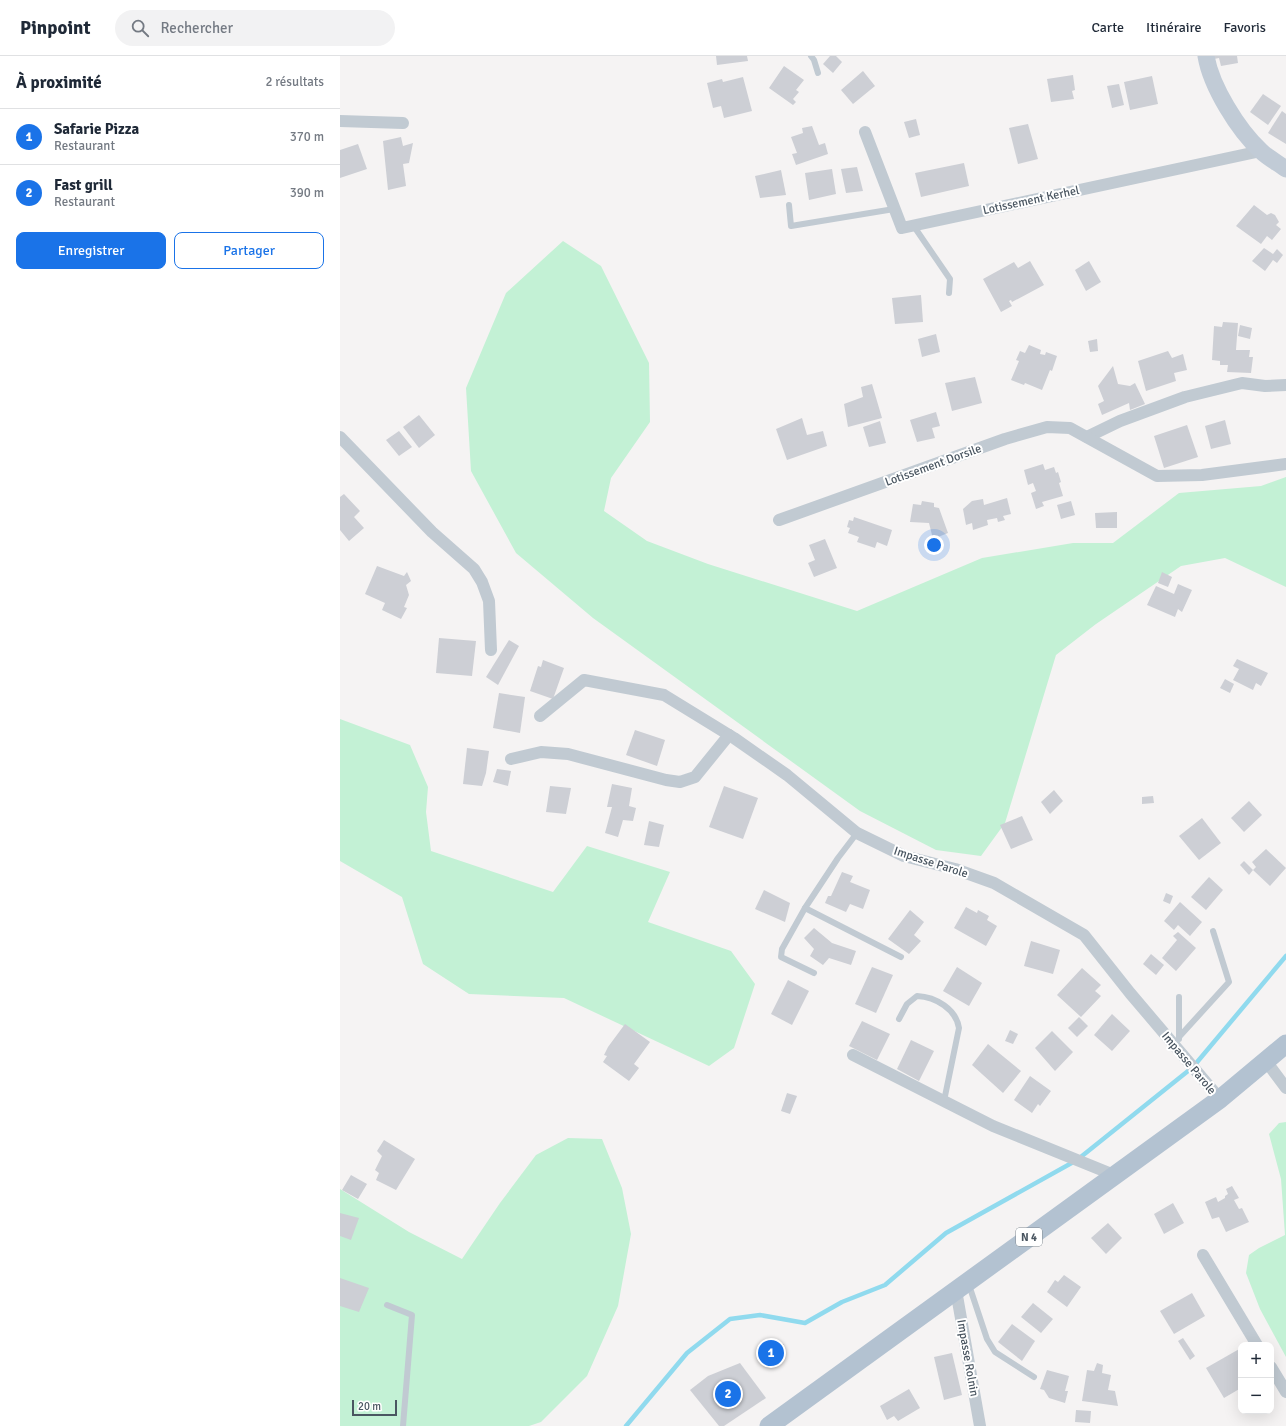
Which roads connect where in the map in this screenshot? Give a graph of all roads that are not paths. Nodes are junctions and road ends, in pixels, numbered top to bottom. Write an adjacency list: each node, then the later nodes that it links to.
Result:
1 (811, 56): 3 (lane)
2 (1206, 56): 7 (main road)
3 (818, 73)
4 (340, 121): 5 (street)
5 (403, 123)
6 (864, 132): 10 (street)
7 (1261, 151): 8 (main road); 11 (street, Lotissement Kerhel)
8 (1286, 169)
9 (789, 205): 10 (lane)
10 (894, 208): 11 (street)
11 (913, 225): 12 (lane)
12 (948, 293)
13 (1286, 385): 15 (street)
14 (340, 437): 18 (street)
15 (1087, 437): 16 (street, Lotissement Dorsile); 17 (street, Lotissement Dorsile)
16 (1286, 464)
17 (779, 520)
18 (491, 650)
19 (540, 716): 20 (street, Impasse Parole)
20 (729, 735): 21 (street); 22 (street, Impasse Parole)
21 (511, 759)
22 (857, 833): 23 (lane); 31 (street, Impasse Parole)
23 (805, 908): 25 (lane); 26 (lane)
24 (1213, 931): 29 (lane)
25 (901, 957)
26 (814, 973)
27 (1179, 997): 29 (lane)
28 (899, 1019): 36 (lane)
29 (1179, 1038): 31 (lane)
30 (1286, 1044): 33 (main road, N 4)
31 (1178, 1050): 35 (street, Impasse Parole)
32 (853, 1056): 36 (street)
33 (1266, 1061): 34 (street); 35 (main road, N 4)
34 (1286, 1088)
35 (1220, 1099): 37 (main road, N 4)
36 (944, 1101): 37 (street)
37 (1114, 1175): 39 (main road, N 4)
38 (1203, 1255): 41 (street)
39 (962, 1286): 43 (lane); 46 (main road, N 4); 47 (street, Impasse Rolnin)
40 (387, 1305): 45 (lane)
41 (1255, 1342)
42 (1274, 1372): 44 (street)
43 (1034, 1377)
44 (1286, 1392)
45 (403, 1426)
46 (769, 1426)
47 (980, 1426)

